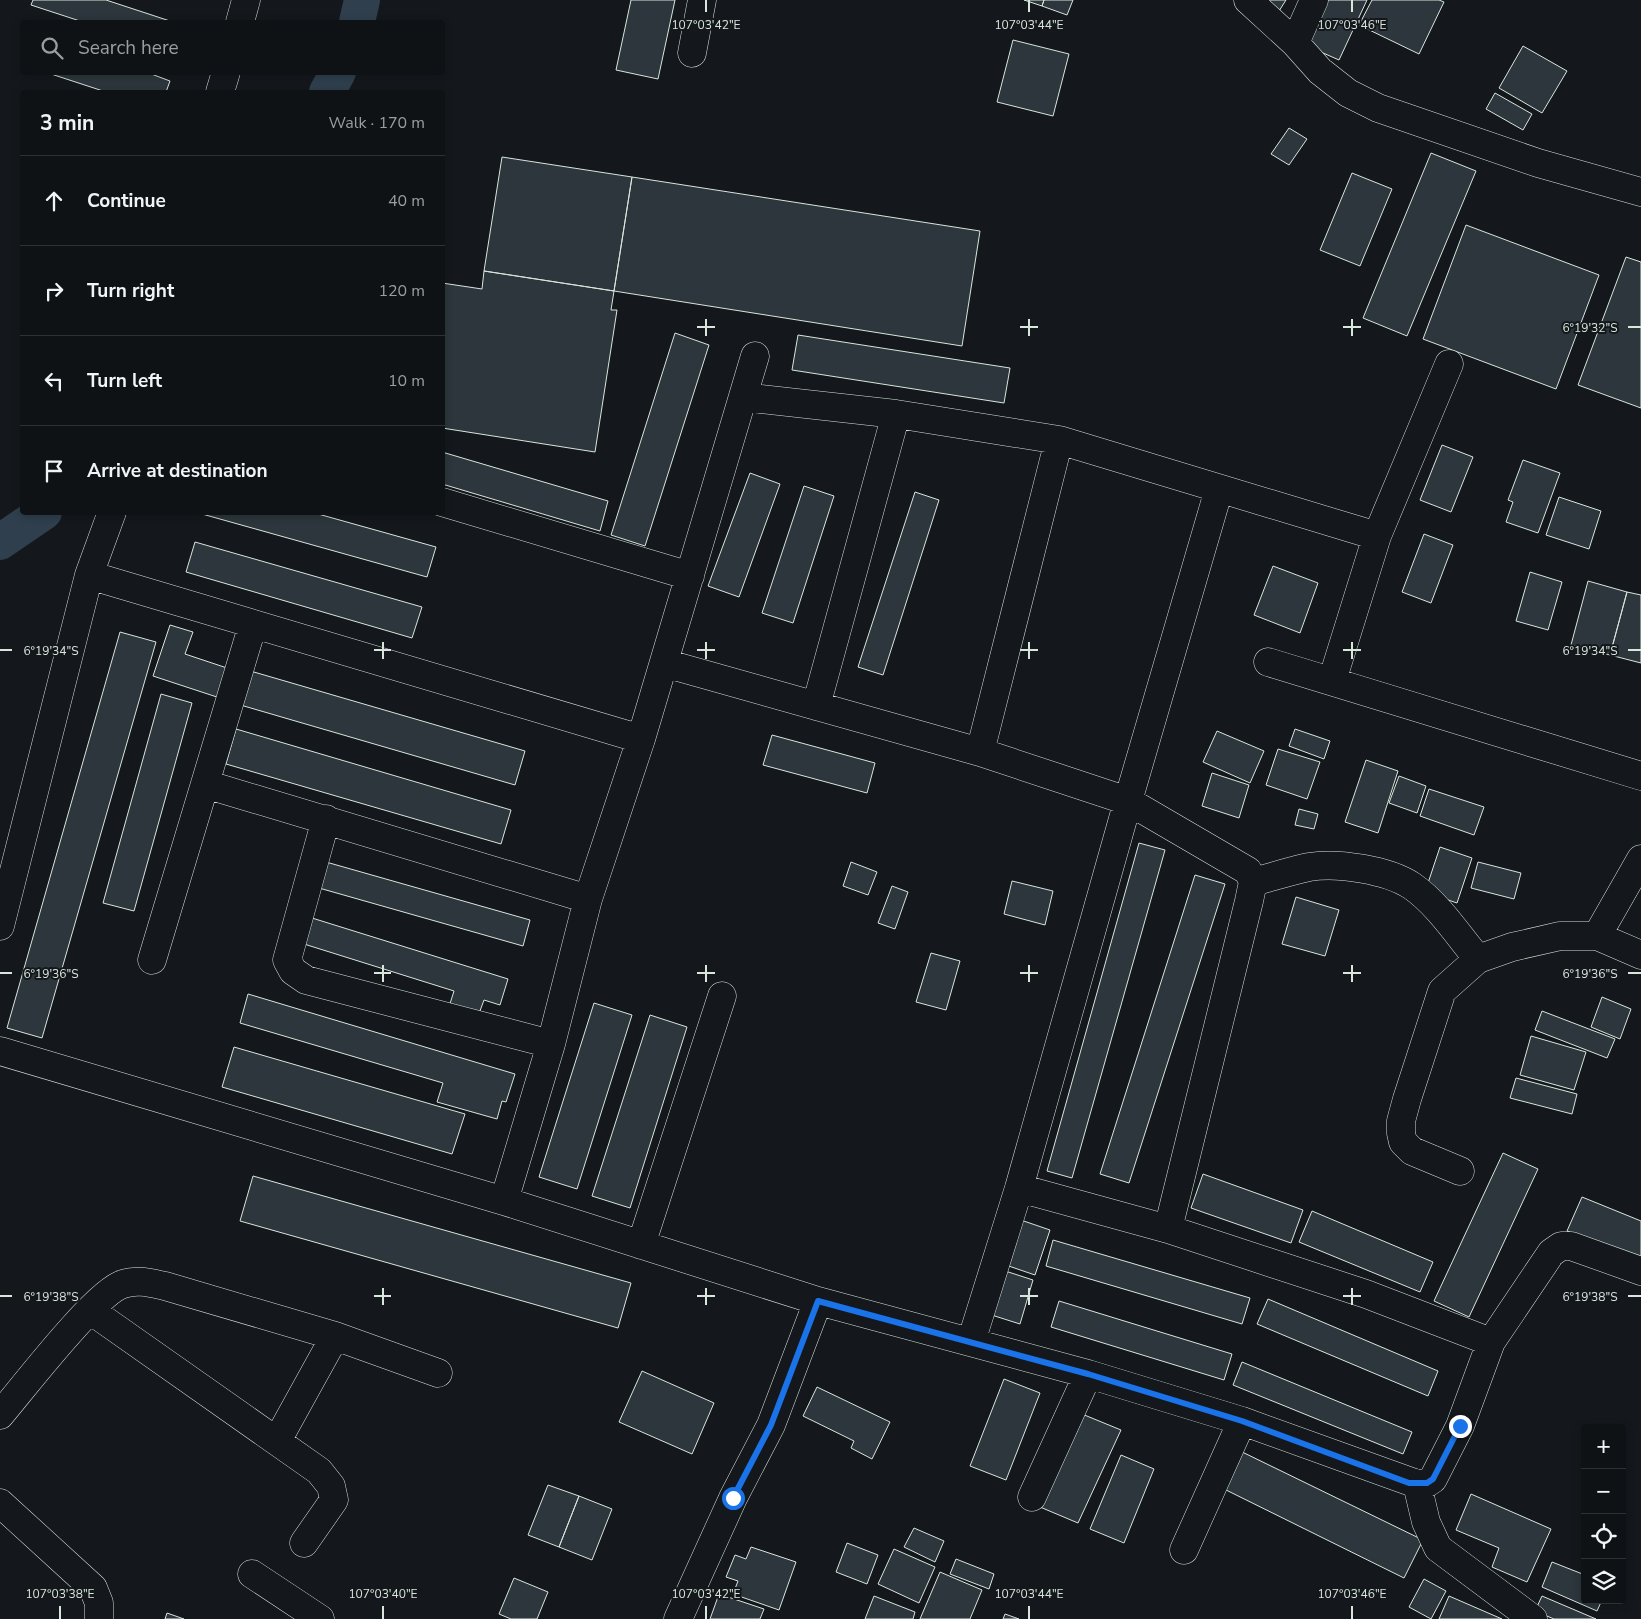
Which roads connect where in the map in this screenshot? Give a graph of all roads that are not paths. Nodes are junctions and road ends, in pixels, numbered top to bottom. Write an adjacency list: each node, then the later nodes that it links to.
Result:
1 (246, 0): 5 (street)
2 (702, 0): 7 (street)
3 (1248, 0): 6 (street)
4 (1314, 0): 6 (street)
5 (241, 20)
6 (1295, 43): 10 (street)
7 (692, 53)
8 (225, 75): 9 (street)
9 (221, 90)
10 (1641, 192)
11 (756, 356): 13 (street)
12 (1449, 364): 19 (street)
13 (743, 398): 14 (street); 21 (street)
14 (896, 414): 15 (street); 26 (street)
15 (1059, 440): 16 (street); 28 (street)
16 (1219, 489): 19 (street); 31 (street)
17 (445, 503): 21 (street)
18 (111, 515): 20 (street)
19 (1377, 536): 25 (street)
20 (89, 575): 22 (street); 36 (street)
21 (690, 576): 24 (street)
22 (253, 624): 27 (street); 30 (street)
23 (1268, 662): 25 (street)
24 (664, 663): 26 (street); 27 (street)
25 (1332, 680): 29 (street)
26 (816, 706): 28 (street)
27 (642, 739): 35 (street)
28 (980, 752): 31 (street)
29 (1641, 776)
30 (205, 784): 32 (street); 40 (street)
31 (1128, 801): 34 (street); 45 (street)
32 (326, 820): 35 (street); 42 (street)
33 (1641, 859): 37 (street)
34 (1253, 882): 39 (street); 47 (street)
35 (588, 899): 42 (street)
36 (0, 926)
37 (1597, 936): 38 (street); 39 (street)
38 (1641, 955)
39 (1478, 959): 44 (street)
40 (152, 960)
41 (722, 996): 48 (street)
42 (551, 1044): 46 (street)
43 (0, 1051): 46 (street)
44 (1460, 1171)
45 (1019, 1188): 47 (street); 53 (street)
46 (504, 1201): 48 (street)
47 (1168, 1229): 54 (street)
48 (641, 1245): 50 (street)
49 (1641, 1271): 54 (street)
50 (818, 1301): 53 (street); 68 (street)
51 (90, 1310): 52 (street); 57 (street); 59 (street)
52 (335, 1336): 55 (street); 59 (street)
53 (971, 1342): 56 (street)
54 (1491, 1342): 60 (street)
55 (438, 1373)
56 (1088, 1374): 58 (street); 61 (street)
57 (0, 1415)
58 (1242, 1421): 60 (street); 64 (street)
59 (277, 1442): 63 (street)
60 (1417, 1484): 69 (street)
61 (1032, 1497)
62 (0, 1503): 66 (street)
63 (304, 1543)
64 (1184, 1550)
65 (252, 1574): 67 (street)
66 (99, 1619)
67 (320, 1619)
68 (678, 1619)
69 (1533, 1619)

